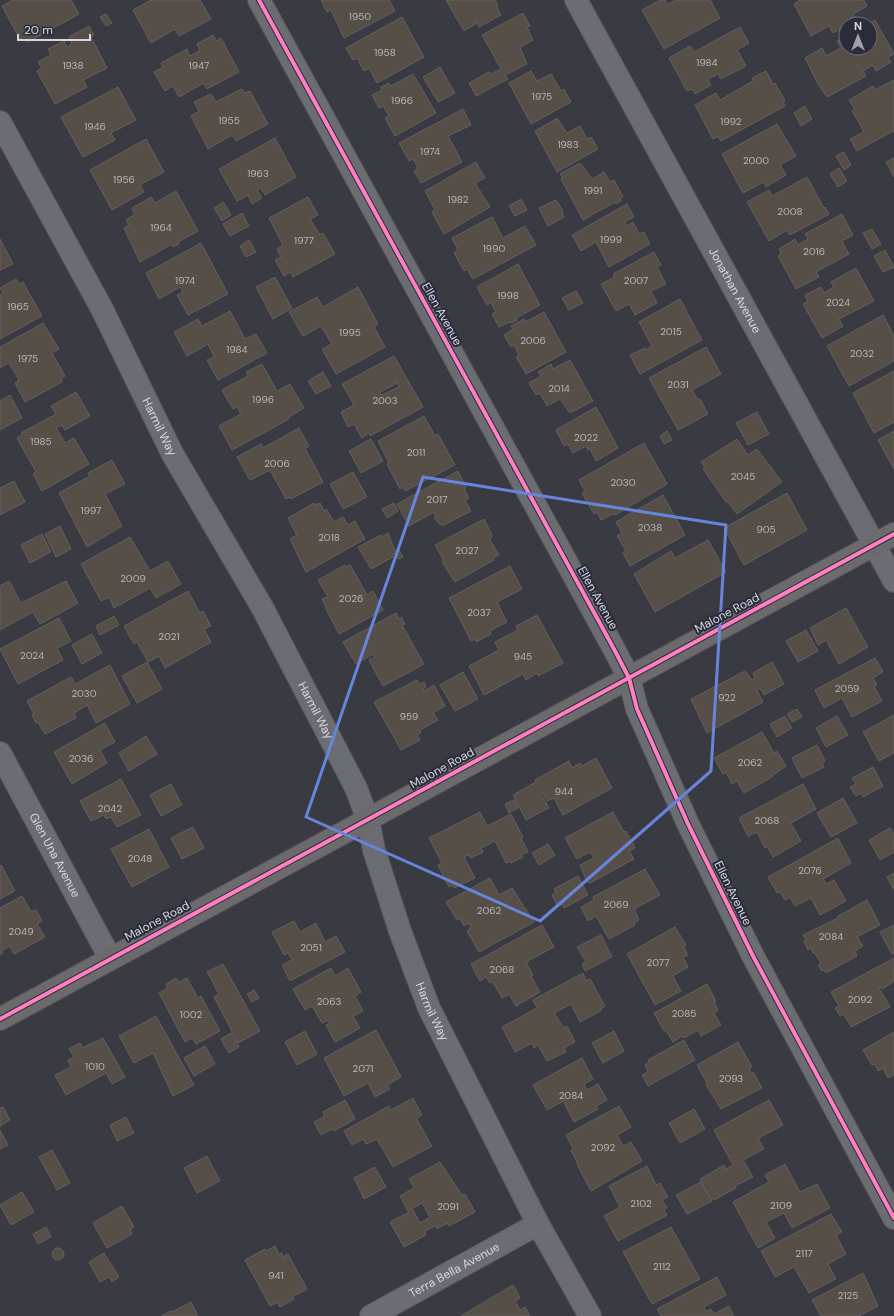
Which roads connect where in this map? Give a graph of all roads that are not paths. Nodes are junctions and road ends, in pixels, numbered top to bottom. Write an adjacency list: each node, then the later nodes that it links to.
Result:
1 (259, 0): 7 (street, Ellen Avenue)
2 (576, 0): 5 (street, Jonathan Avenue)
3 (0, 122): 9 (street, Harmil Way)
4 (894, 534): 5 (street, Malone Road)
5 (874, 545): 6 (street, Jonathan Avenue); 7 (street, Malone Road)
6 (894, 582)
7 (629, 678): 9 (street, Malone Road); 12 (street, Ellen Avenue)
8 (0, 753): 10 (street, Glen Una Avenue)
9 (368, 820): 10 (street, Malone Road); 13 (street, Harmil Way)
10 (110, 958): 11 (street, Malone Road)
11 (0, 1019)
12 (894, 1218)
13 (538, 1224): 14 (street, Terra Bella Avenue); 15 (street, Harmil Way)
14 (371, 1316)
15 (590, 1316)

